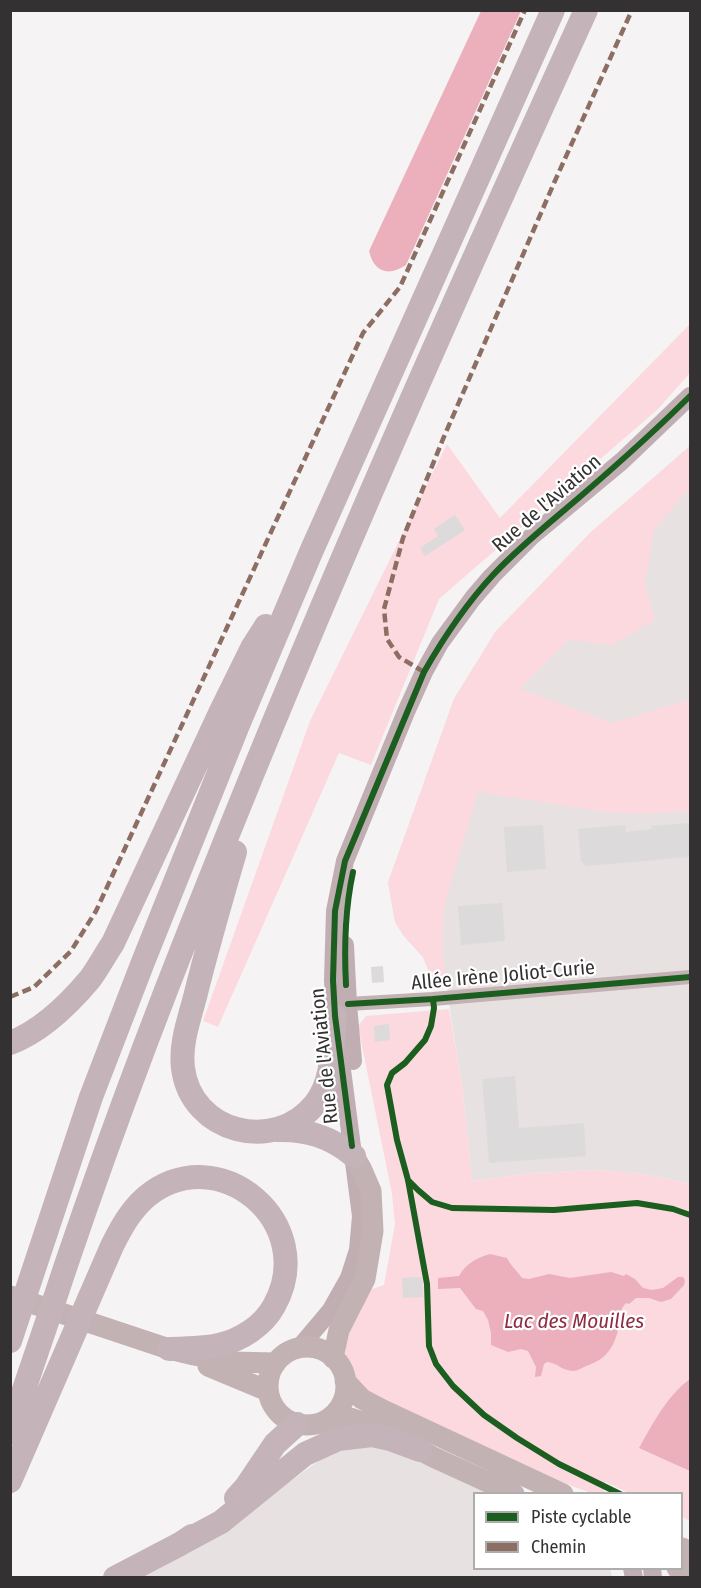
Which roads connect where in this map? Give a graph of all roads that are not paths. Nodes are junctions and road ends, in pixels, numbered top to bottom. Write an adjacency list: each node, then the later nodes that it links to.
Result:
1 (553, 10): 4 (highway)
2 (586, 10): 5 (highway)
3 (690, 396): 6 (street, Rue de l'Aviation)
4 (311, 552): 9 (highway); 14 (highway)
5 (268, 734): 10 (highway); 23 (highway)
6 (366, 813): 8 (street, Rue de l'Aviation); 8 (street, Rue de l'Aviation)
7 (690, 977): 8 (street, Allée Irène Joliot-Curie)
8 (342, 1010): 10 (highway); 11 (street, Rue de l'Aviation); 12 (street, Rue de l'Aviation)
9 (10, 1043)
10 (277, 1130): 11 (highway)
11 (354, 1156): 12 (main road); 15 (street, Rue de l'Aviation)
12 (372, 1191): 17 (main road, Rue de l'Aviation)
13 (10, 1296): 16 (main road)
14 (10, 1341)
15 (299, 1348): 17 (main road); 18 (main road)
16 (169, 1349): 18 (main road); 20 (main road); 25 (highway)
17 (333, 1358): 19 (main road)
18 (276, 1363): 20 (main road)
19 (345, 1382): 21 (main road); 27 (main road)
20 (268, 1391): 22 (main road)
21 (330, 1418): 22 (main road); 24 (main road)
22 (297, 1424): 28 (highway)
23 (10, 1433)
24 (420, 1450): 26 (main road); 28 (highway)
25 (10, 1481)
26 (510, 1492)
27 (559, 1492)
28 (180, 1544): 29 (highway)
29 (115, 1578)

